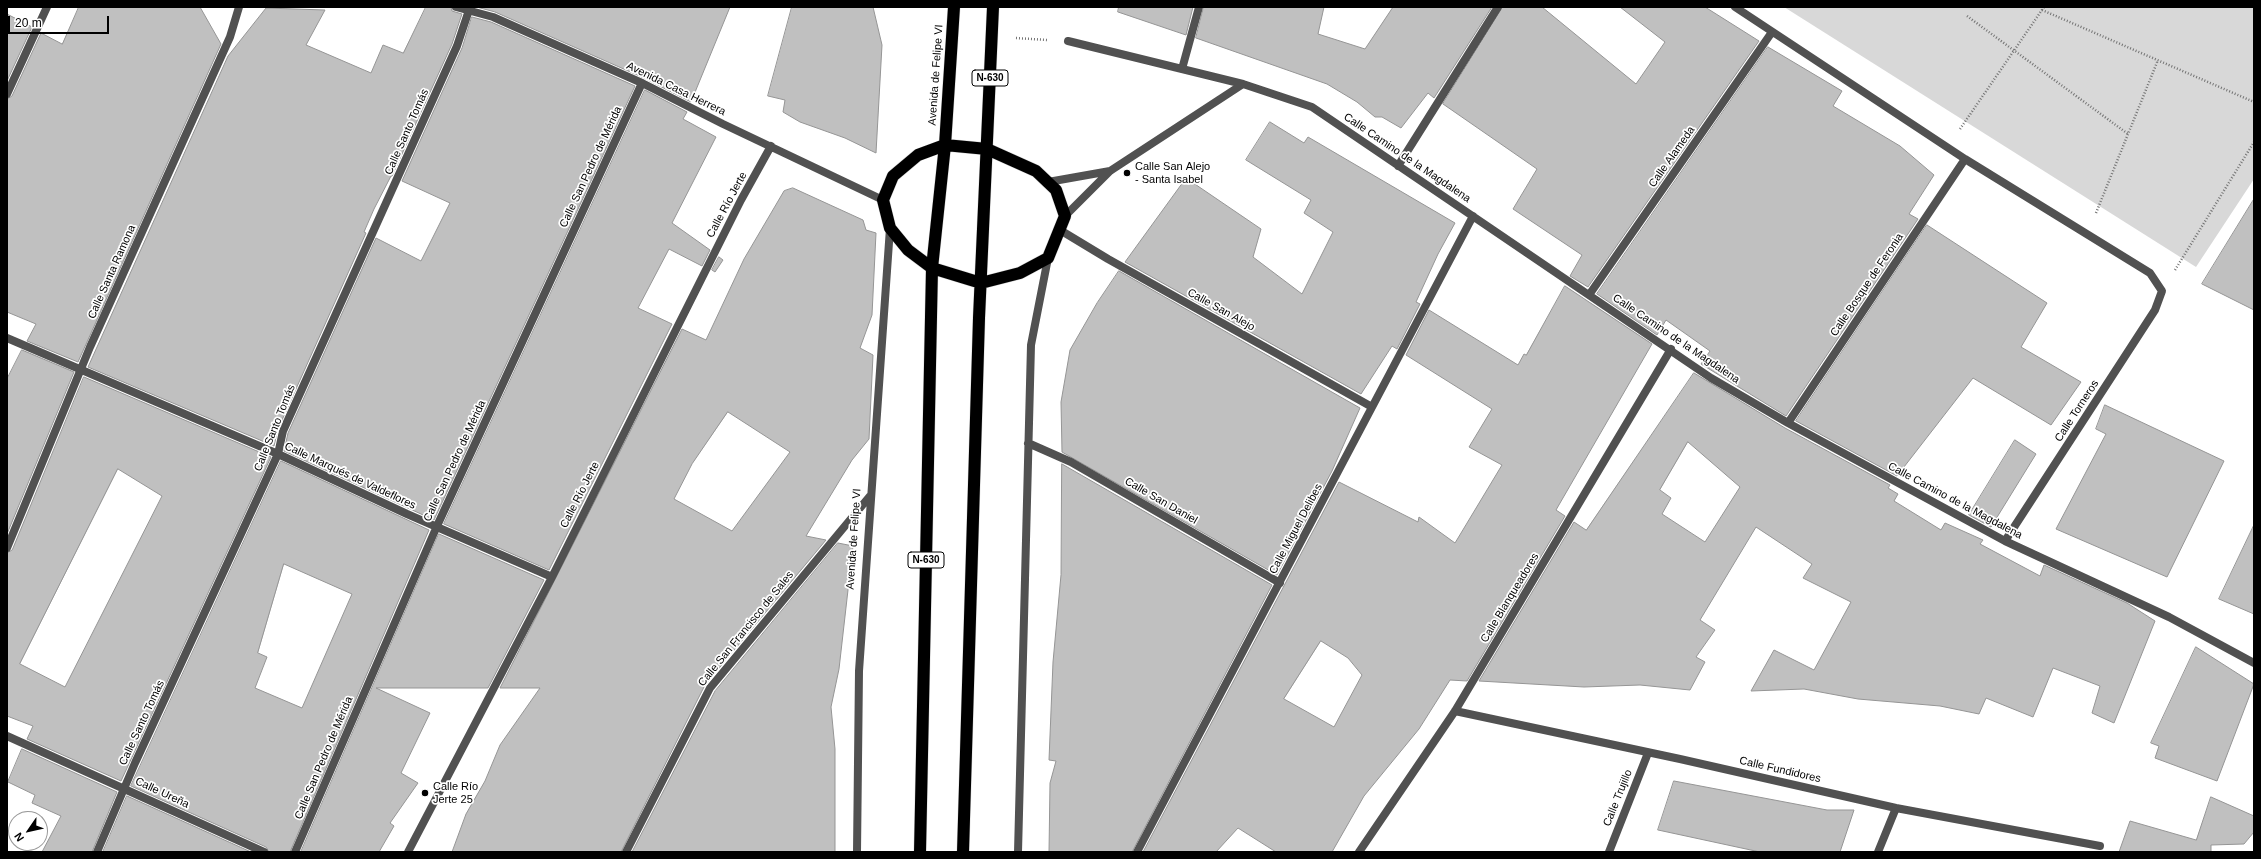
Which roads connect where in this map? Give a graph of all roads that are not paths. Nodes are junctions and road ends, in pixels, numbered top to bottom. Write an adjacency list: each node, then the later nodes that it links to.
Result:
1 (47, 7): 15 (street)
2 (239, 7): 34 (street, Calle Santa Ramona)
3 (456, 7): 9 (street, Avenida Casa Herrera)
4 (954, 7): 16 (highway, Avenida de Felipe VI / N-630)
5 (993, 7): 18 (highway, N-630)
6 (1199, 7): 12 (street)
7 (1498, 7): 20 (street)
8 (1735, 7): 10 (street)
9 (470, 9): 13 (street, Avenida Casa Herrera); 38 (street, Calle Santo Tomás)
10 (1772, 32): 19 (street); 31 (street, Calle Alameda)
11 (1068, 41): 12 (street, Calle Camino de la Magdalena)
12 (1182, 69): 14 (street, Calle Camino de la Magdalena)
13 (642, 83): 17 (street, Avenida Casa Herrera); 40 (street, Calle San Pedro de Mérida)
14 (1243, 84): 20 (street, Calle Camino de la Magdalena); 21 (street)
15 (7, 94)
16 (945, 145): 18 (highway); 23 (highway); 29 (highway, N-630)
17 (771, 146): 23 (street, Avenida Casa Herrera); 43 (street, Calle Río Jerte)
18 (987, 149): 22 (highway); 30 (highway, N-630)
19 (1965, 159): 36 (street, Calle Bosque de Feronia); 41 (street, Calle Torneros)
20 (1398, 166): 25 (street, Calle Camino de la Magdalena)
21 (1110, 171): 22 (street); 24 (street)
22 (1048, 182): 24 (highway)
23 (883, 200): 26 (highway)
24 (1065, 216): 27 (highway)
25 (1473, 216): 31 (street, Calle Camino de la Magdalena); 35 (street, Calle Miguel Delibes)
26 (890, 228): 29 (highway); 39 (street, Avenida de Felipe VI)
27 (1060, 230): 28 (highway); 35 (street, Calle San Alejo)
28 (1048, 258): 30 (highway); 37 (street)
29 (932, 268): 30 (highway); 58 (highway, N-630)
30 (980, 283): 59 (highway, N-630)
31 (1589, 295): 33 (street, Calle Camino de la Magdalena)
32 (7, 338): 34 (street, Calle Marqués de Valdeflores)
33 (1671, 349): 36 (street, Calle Camino de la Magdalena); 46 (street, Calle Blanqueadores)
34 (82, 369): 38 (street, Calle Marqués de Valdeflores); 42 (street, Calle Santa Ramona)
35 (1372, 407): 44 (street, Calle Miguel Delibes)
36 (1788, 423): 41 (street, Calle Camino de la Magdalena)
37 (1028, 443): 44 (street, Calle San Daniel); 60 (street)
38 (278, 454): 40 (street, Calle Marqués de Valdeflores); 49 (street, Calle Santo Tomás)
39 (870, 496): 56 (street, Calle San Francisco de Sales); 57 (street, Avenida de Felipe VI)
40 (436, 526): 43 (street, Calle Marqués de Valdeflores); 54 (street, Calle San Pedro de Mérida)
41 (2005, 541): 45 (street, Calle Camino de la Magdalena)
42 (7, 548)
43 (552, 577): 55 (street, Calle Río Jerte)
44 (1280, 583): 61 (street, Calle Miguel Delibes)
45 (2254, 663)
46 (1455, 711): 48 (street, Calle Fundidores); 62 (street, Calle Blanqueadores)
47 (7, 736): 49 (street, Calle Ureña)
48 (1648, 753): 50 (street, Calle Fundidores); 63 (street, Calle Trujillo)
49 (125, 788): 52 (street, Calle Santo Tomás); 53 (street, Calle Ureña)
50 (1896, 808): 51 (street, Calle Fundidores); 64 (street)
51 (2100, 846)
52 (97, 852)
53 (264, 852)
54 (295, 852)
55 (408, 852)
56 (626, 852)
57 (857, 852)
58 (920, 852)
59 (963, 852)
60 (1018, 852)
61 (1137, 852)
62 (1359, 852)
63 (1609, 852)
64 (1878, 852)

